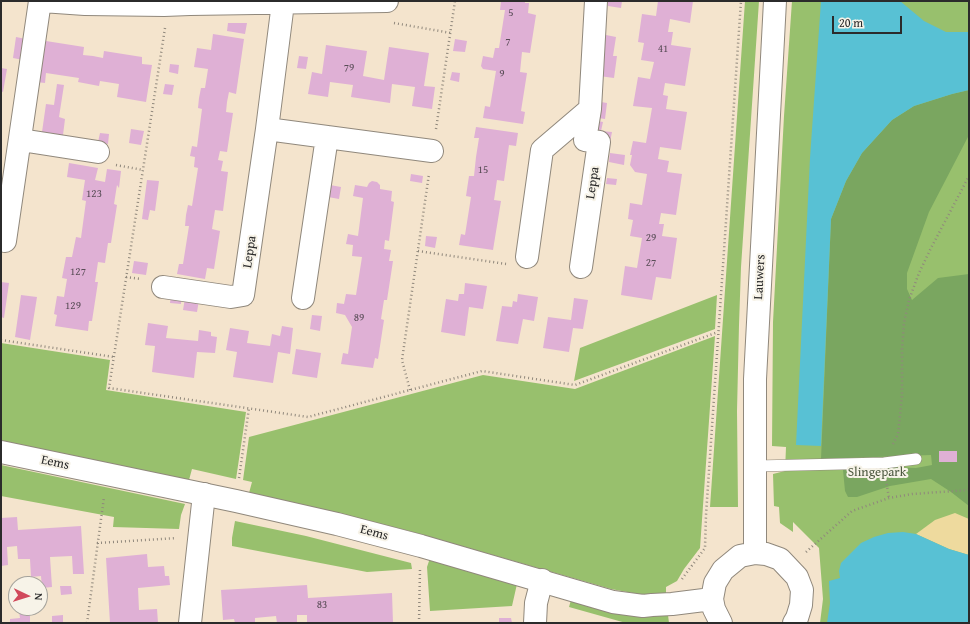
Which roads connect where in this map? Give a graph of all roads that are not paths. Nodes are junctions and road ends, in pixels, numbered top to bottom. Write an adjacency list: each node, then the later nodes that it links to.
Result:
1 (41, 1): 6 (street); 10 (street)
2 (387, 1): 5 (street)
3 (596, 1): 7 (street, Leppa)
4 (775, 1): 20 (street, Lauwers)
5 (294, 2): 6 (street); 8 (street, Leppa)
6 (85, 3)
7 (590, 109): 14 (street); 15 (street, Leppa)
8 (268, 129): 9 (street); 16 (street, Leppa)
9 (328, 137): 11 (street); 17 (street)
10 (20, 140): 12 (street); 13 (street)
11 (432, 151)
12 (98, 152)
13 (5, 241)
14 (527, 257)
15 (581, 267)
16 (163, 287)
17 (303, 298)
18 (1, 452): 21 (street, Eems)
19 (916, 460): 20 (lane)
20 (756, 466): 22 (street, Lauwers)
21 (204, 494): 23 (street, Eems); 25 (street)
22 (755, 553): 24 (street); 28 (street)
23 (542, 580): 24 (street, Eems); 26 (street)
24 (712, 599): 27 (street)
25 (190, 623)
26 (535, 623)
27 (721, 623)
28 (794, 623)

